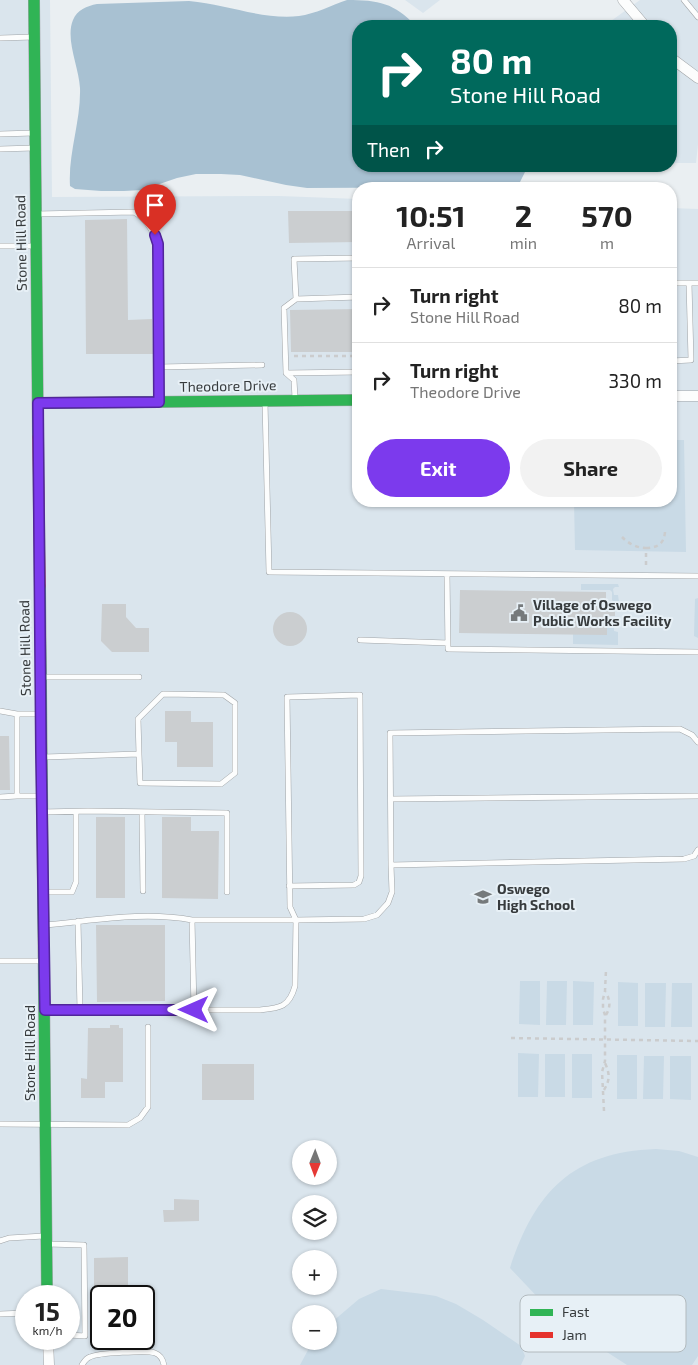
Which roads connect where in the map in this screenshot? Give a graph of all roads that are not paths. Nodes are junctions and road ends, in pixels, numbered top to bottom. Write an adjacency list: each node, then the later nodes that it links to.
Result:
1 (34, 0): 7 (street, Stone Hill Road)
2 (623, 0): 6 (street)
3 (694, 0): 4 (lane)
4 (686, 2): 5 (lane)
5 (698, 17)
6 (640, 20)
7 (34, 37): 8 (lane); 11 (street, Stone Hill Road)
8 (0, 38)
9 (677, 62): 10 (street)
10 (698, 78)
11 (34, 133): 12 (lane); 13 (street, Stone Hill Road)
12 (0, 134)
13 (34, 148): 14 (lane); 15 (street, Stone Hill Road)
14 (0, 149)
15 (35, 214): 17 (street, Stone Hill Road); 26 (lane)
16 (0, 246): 17 (lane)
17 (36, 246): 35 (street, Stone Hill Road)
18 (352, 258): 23 (lane)
19 (698, 282): 21 (lane)
20 (677, 283): 21 (lane)
21 (689, 283): 24 (lane)
22 (352, 297): 23 (lane)
23 (296, 299): 28 (lane)
24 (677, 360)
25 (262, 365): 26 (lane)
26 (159, 367): 34 (lane)
27 (352, 372): 28 (lane)
28 (286, 373): 33 (lane)
29 (677, 396): 30 (street)
30 (698, 396)
31 (352, 400): 33 (street, Theodore Drive)
32 (265, 401): 33 (street, Theodore Drive); 34 (street, Theodore Drive); 36 (lane)
33 (296, 401)
34 (159, 402): 35 (street, Theodore Drive)
35 (38, 403): 41 (street, Stone Hill Road)
36 (447, 574): 37 (lane); 39 (lane)
37 (698, 576)
38 (360, 640): 39 (lane)
39 (448, 643): 40 (lane)
40 (698, 652)
41 (41, 677): 42 (lane); 45 (street, Stone Hill Road)
42 (139, 677)
43 (0, 711): 44 (lane)
44 (17, 714): 45 (lane); 49 (lane)
45 (41, 714): 48 (street, Stone Hill Road)
46 (698, 742): 53 (lane)
47 (139, 754): 47 (lane); 48 (lane)
48 (41, 757): 50 (street, Stone Hill Road)
49 (17, 796): 50 (lane); 52 (lane)
50 (41, 796): 54 (street, Stone Hill Road)
51 (698, 796): 53 (lane)
52 (0, 797)
53 (391, 799): 58 (lane)
54 (42, 812): 55 (lane); 61 (street, Stone Hill Road)
55 (76, 812): 56 (lane); 61 (lane)
56 (142, 812): 60 (lane); 62 (lane)
57 (698, 850): 58 (lane)
58 (391, 865): 64 (lane)
59 (289, 886): 59 (lane); 64 (lane)
60 (143, 891)
61 (43, 892): 66 (street, Stone Hill Road)
62 (227, 892)
63 (192, 920): 64 (lane); 65 (lane); 71 (lane)
64 (296, 920): 71 (lane)
65 (78, 921): 66 (lane); 70 (lane)
66 (44, 925): 68 (street, Stone Hill Road)
67 (0, 961): 68 (lane)
68 (44, 961): 69 (street, Stone Hill Road)
69 (45, 1010): 70 (lane); 74 (street, Stone Hill Road)
70 (80, 1010): 71 (lane)
71 (194, 1010)
72 (148, 1027): 74 (lane)
73 (0, 1124): 74 (lane)
74 (45, 1124): 76 (street, Stone Hill Road)
75 (0, 1240): 76 (lane)
76 (46, 1240): 77 (street, Stone Hill Road); 80 (lane)
77 (47, 1285)
78 (15, 1313): 79 (lane)
79 (0, 1314)
80 (80, 1336)
81 (48, 1350): 82 (street)
82 (48, 1365)
83 (82, 1365): 84 (lane)
84 (164, 1365)

